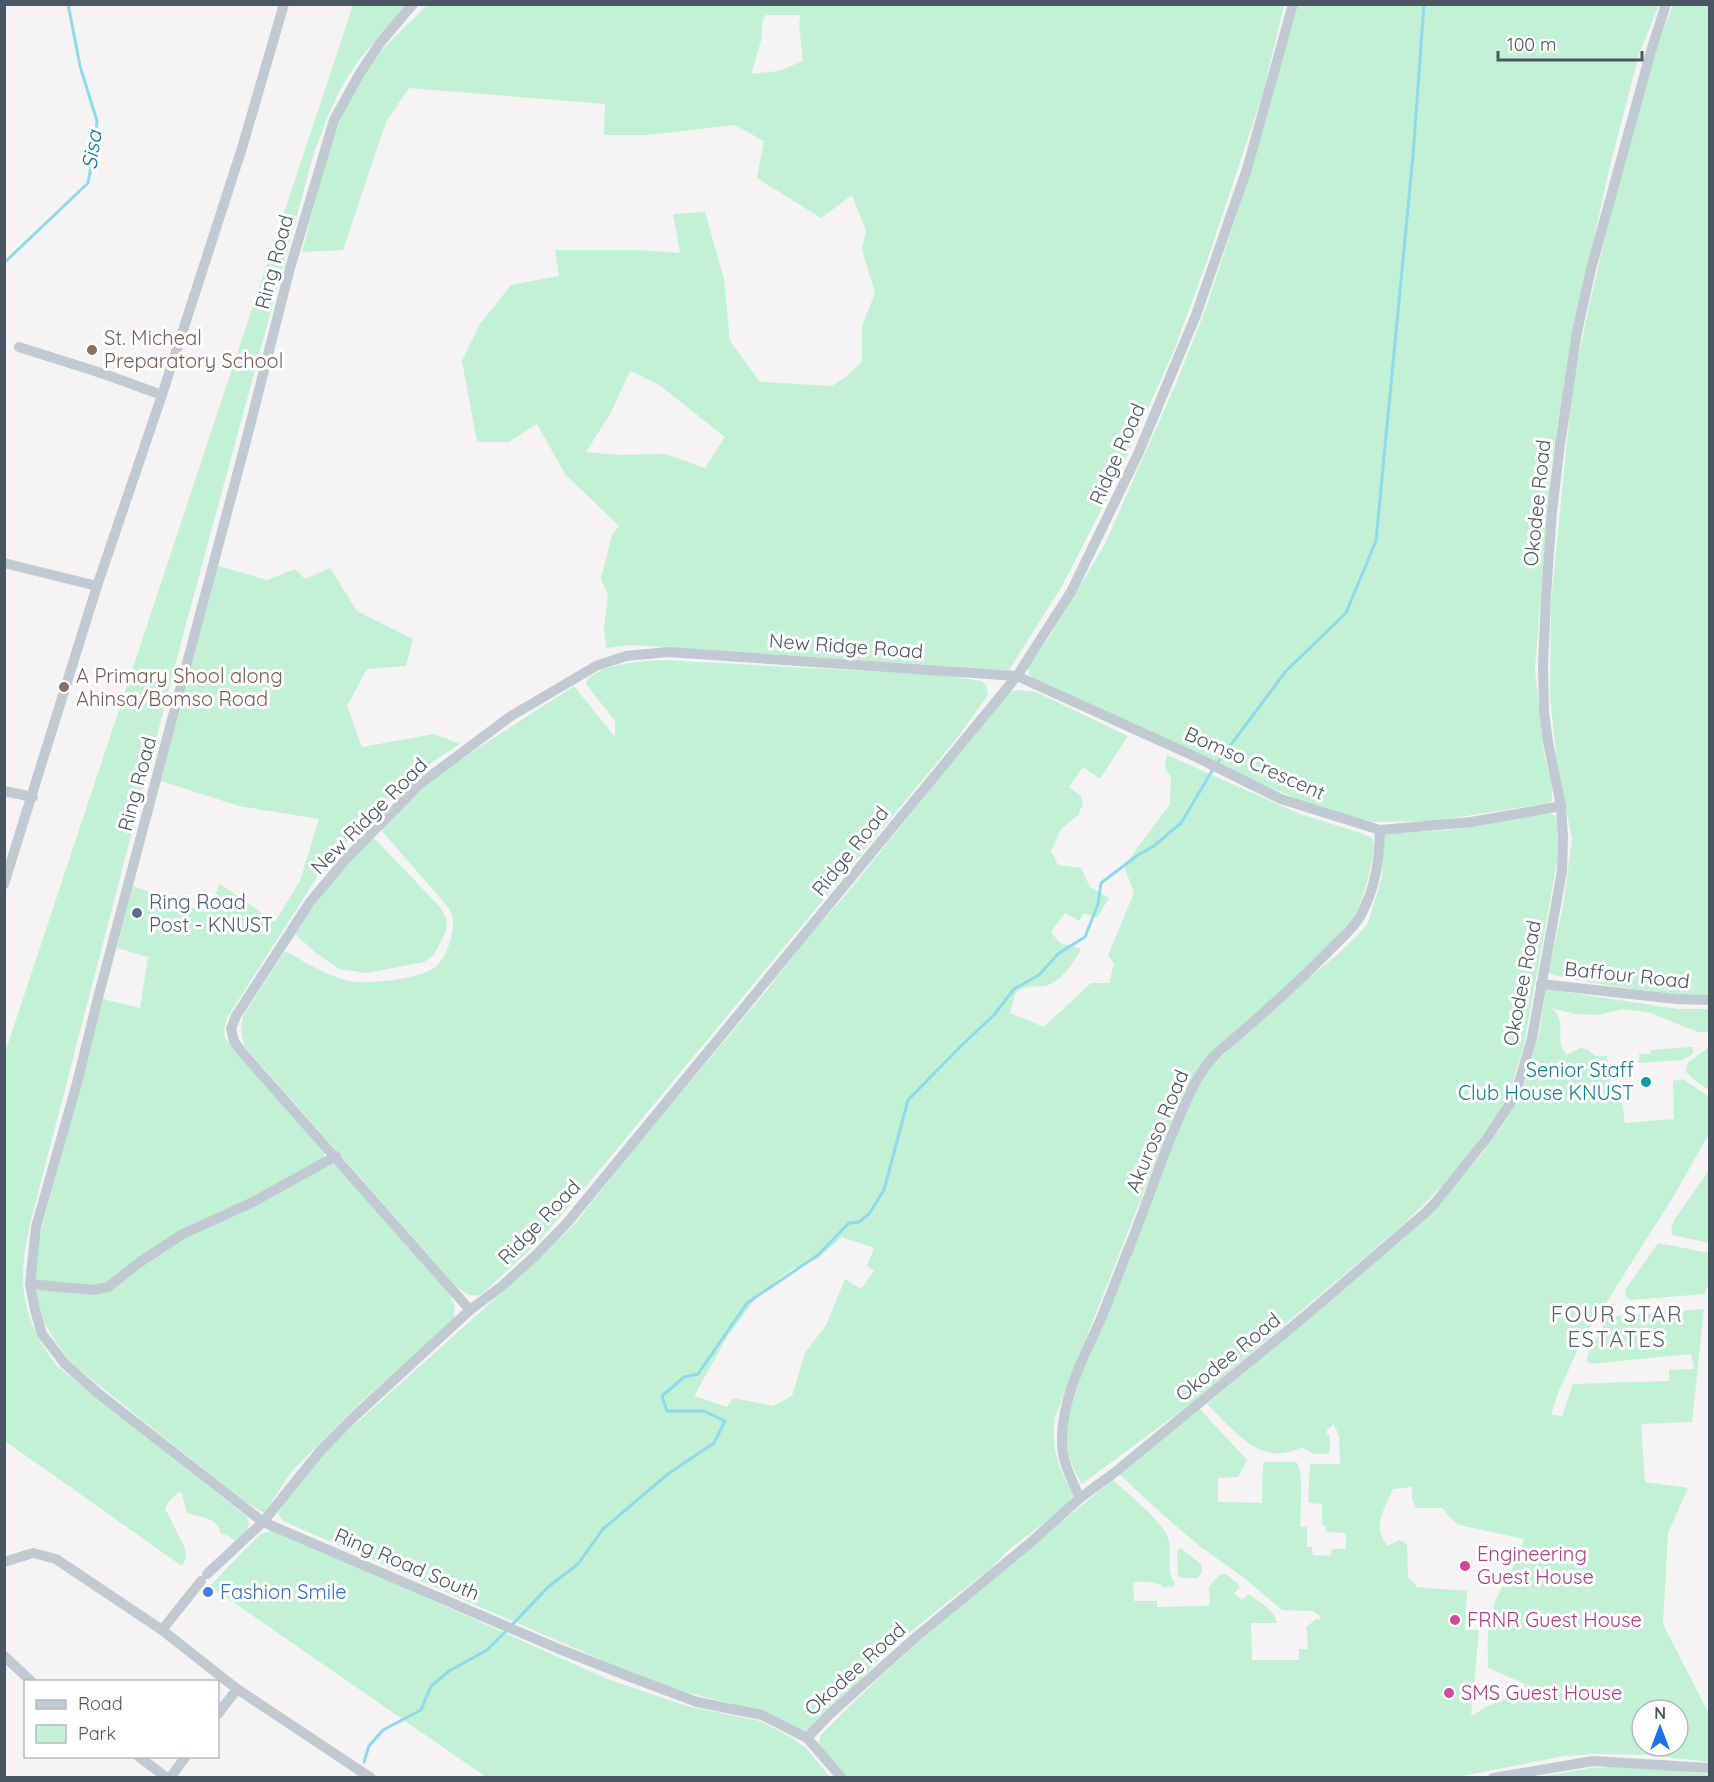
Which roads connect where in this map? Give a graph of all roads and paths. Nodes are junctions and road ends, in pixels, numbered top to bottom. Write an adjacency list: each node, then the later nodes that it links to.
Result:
1 (284, 4): 6 (street)
2 (413, 4): 18 (street, Ring Road)
3 (1293, 4): 9 (street, Ridge Road)
4 (1666, 4): 12 (street, Okodee Road)
5 (19, 347): 6 (street)
6 (162, 395): 8 (street)
7 (4, 563): 8 (street)
8 (97, 586): 11 (street)
9 (1017, 676): 13 (street, Bomso Crescent); 17 (street, New Ridge Road); 19 (street, Ridge Road)
10 (4, 790): 11 (street)
11 (33, 797): 14 (street)
12 (1561, 806): 13 (street, Bomso Crescent); 15 (street, Okodee Road)
13 (1380, 830): 20 (street, Akuroso Road)
14 (4, 885)
15 (1541, 984): 16 (street, Baffour Road); 20 (street, Okodee Road)
16 (1710, 1000)
17 (336, 1156): 18 (street); 19 (street, New Ridge Road)
18 (30, 1284): 21 (street, Ring Road South)
19 (470, 1310): 21 (street, Ridge Road)
20 (1080, 1498): 28 (street, Okodee Road)
21 (263, 1522): 23 (street, Ridge Road); 28 (street, Ring Road South)
22 (4, 1562): 23 (street)
23 (162, 1630): 26 (street)
24 (4, 1656): 25 (street)
25 (30, 1680)
26 (237, 1689): 27 (street); 33 (street)
27 (219, 1713)
28 (807, 1738): 34 (street, Ring Road South)
29 (141, 1758): 32 (street)
30 (184, 1758): 32 (street)
31 (1710, 1768): 35 (street)
32 (169, 1778)
33 (371, 1778)
34 (842, 1778)
35 (1493, 1778)

